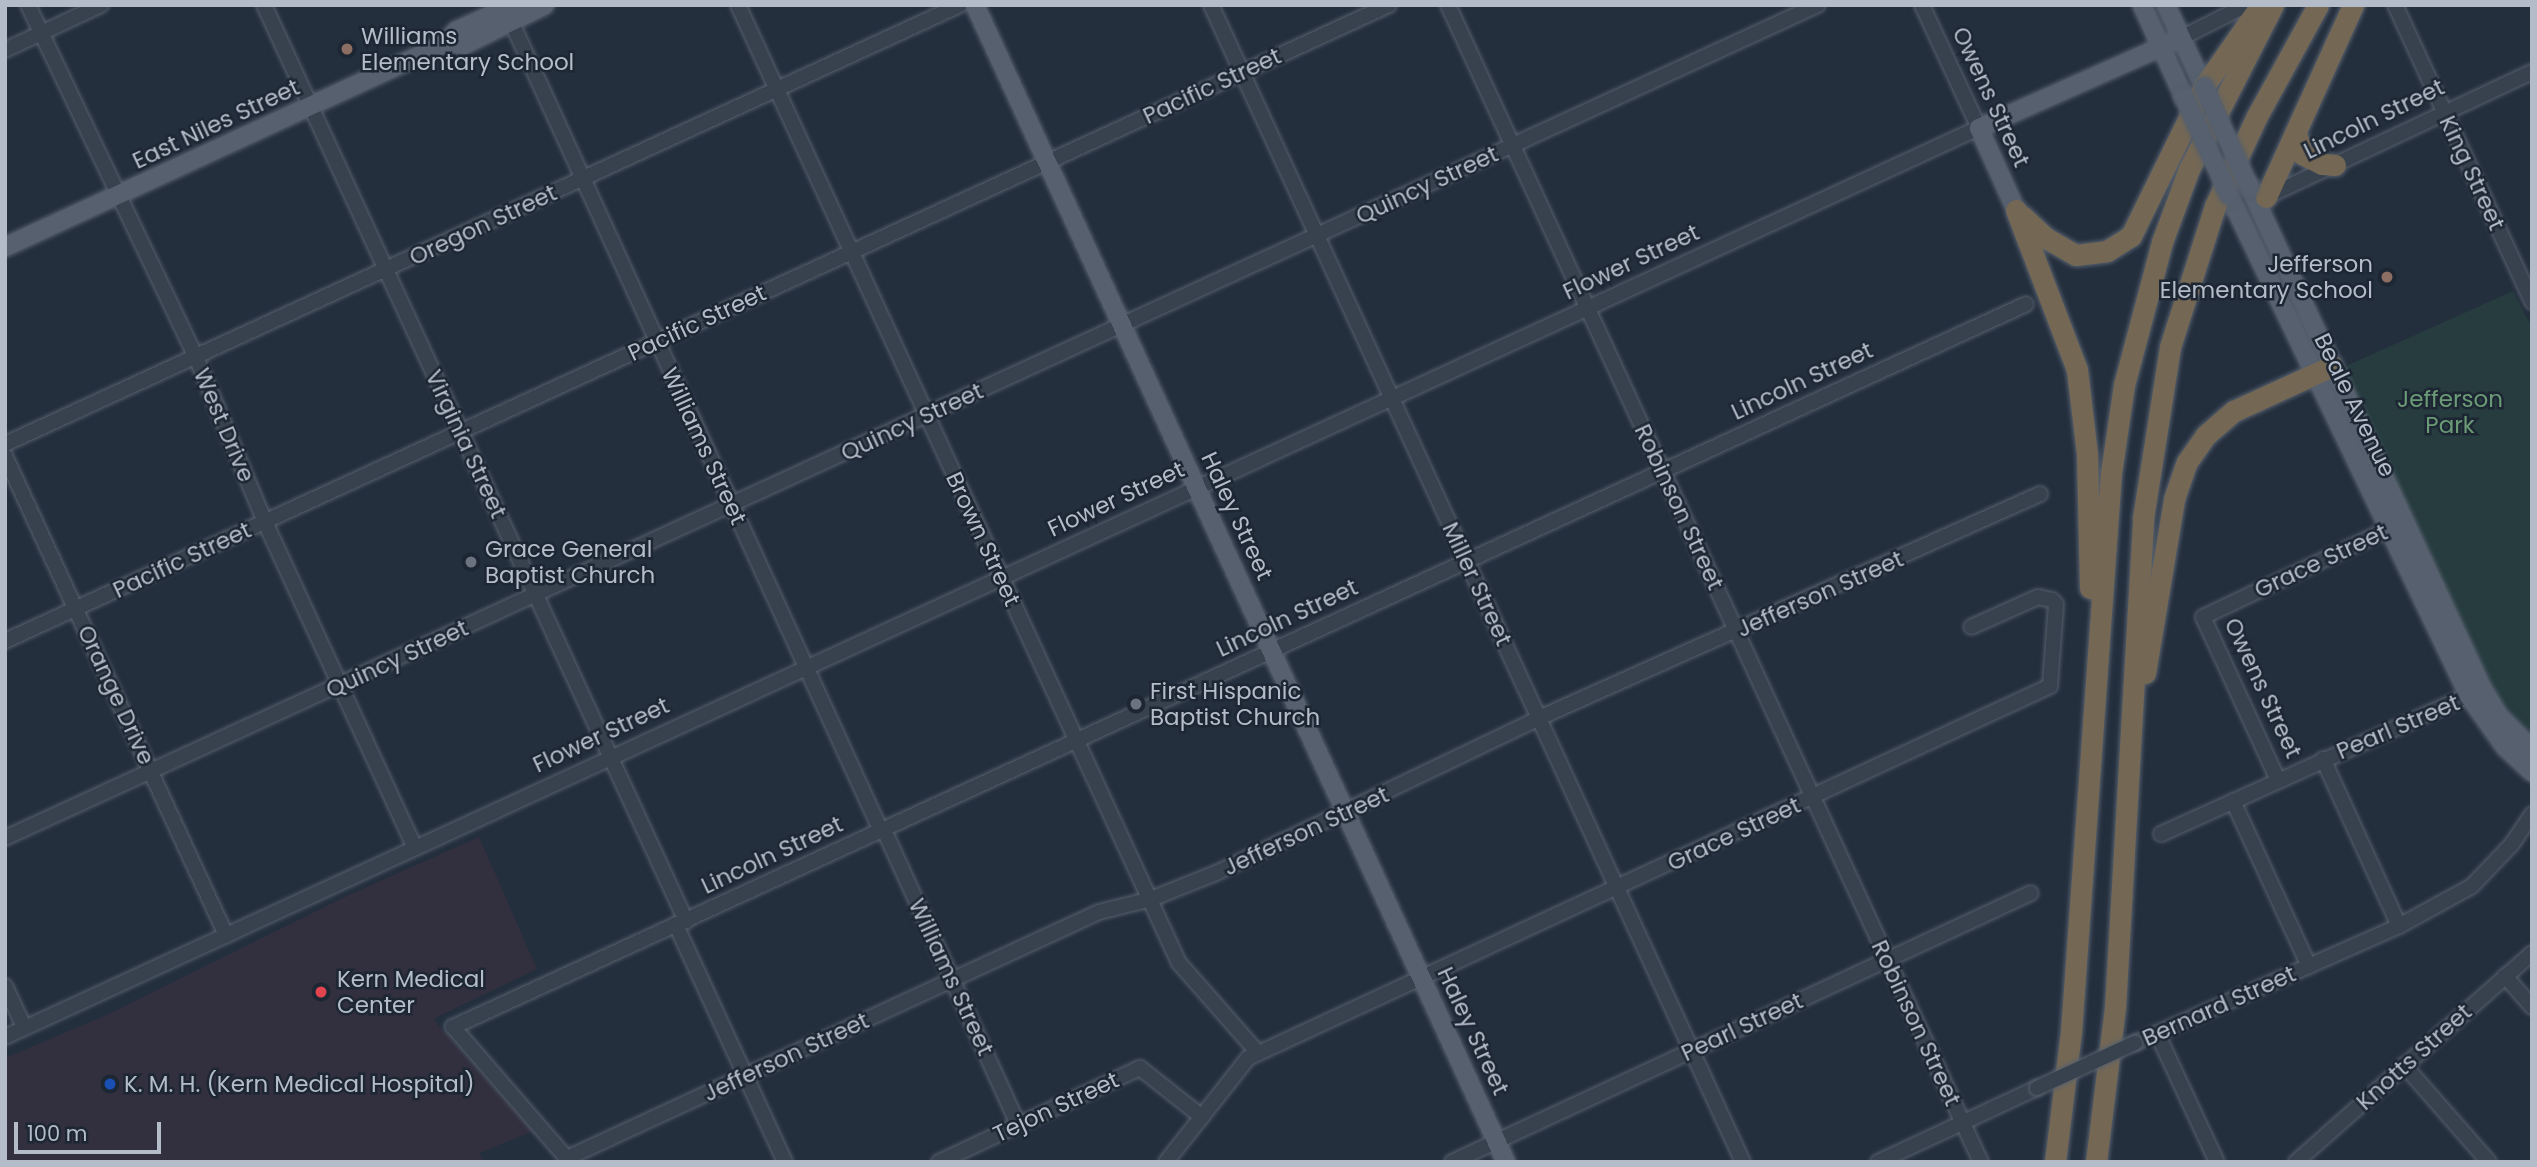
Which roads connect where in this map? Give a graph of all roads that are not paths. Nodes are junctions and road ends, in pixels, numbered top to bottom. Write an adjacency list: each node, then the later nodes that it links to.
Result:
1 (28, 5): 22 (street, West Drive)
2 (101, 5): 22 (street)
3 (264, 5): 29 (street, Virginia Street)
4 (545, 5): 21 (main road, East Niles Street)
5 (738, 5): 28 (street, Brown Street)
6 (960, 5): 28 (street, Oregon Street)
7 (975, 5): 34 (main road, Haley Street)
8 (1211, 5): 27 (street, Miller Street)
9 (1389, 5): 27 (street, Pacific Street)
10 (1448, 5): 33 (street, Robinson Street)
11 (1818, 5): 33 (street, Quincy Street)
12 (1922, 5): 31 (street, Owens Street)
13 (2142, 5): 24 (main road, Beale Avenue)
14 (2166, 5): 23 (main road, Beale Avenue)
15 (2262, 5): 39 (highway)
16 (2273, 5): 77 (highway)
17 (2318, 5): 83 (highway)
18 (2353, 5): 32 (highway)
19 (2395, 5): 30 (street, King Street)
20 (2246, 6): 23 (street, Flower Street)
21 (509, 10): 29 (main road, East Niles Street); 36 (street, Williams Street)
22 (40, 34): 25 (street); 37 (street, West Drive)
23 (2181, 38): 24 (main road, Flower Street); 38 (main road, Beale Avenue, bridge)
24 (2161, 47): 31 (main road, Flower Street); 40 (main road, Beale Avenue, bridge)
25 (5, 50)
26 (2532, 72): 30 (street, Lincoln Street)
27 (1242, 73): 34 (street, Pacific Street); 41 (street, Miller Street)
28 (777, 89): 36 (street, Oregon Street); 43 (street, Brown Street)
29 (311, 107): 37 (main road, East Niles Street); 44 (street, Virginia Street)
30 (2444, 112): 35 (street, Lincoln Street); 45 (street, King Street)
31 (1979, 128): 39 (main road, Owens Street); 48 (street, Flower Street)
32 (2296, 133): 35 (highway); 38 (highway)
33 (1513, 146): 41 (street, Quincy Street); 48 (street, Robinson Street)
34 (1047, 162): 43 (street, Pacific Street); 49 (main road, Haley Street)
35 (2335, 165): 38 (street, Lincoln Street)
36 (581, 179): 44 (street, Oregon Street); 50 (street, Williams Street)
37 (119, 195): 42 (main road, East Niles Street); 51 (street, West Drive)
38 (2258, 195): 40 (main road, Lincoln Street); 52 (main road, Beale Avenue)
39 (2016, 210): 77 (highway)
40 (2238, 213): 53 (main road, Beale Avenue)
41 (1317, 236): 49 (street, Quincy Street); 54 (street, Miller Street)
42 (5, 247)
43 (852, 252): 50 (street, Pacific Street); 55 (street, Brown Street)
44 (386, 269): 51 (street, Oregon Street); 56 (street, Virginia Street)
45 (2525, 272): 46 (street, King Street)
46 (2532, 302)
47 (2026, 304): 59 (street, Lincoln Street)
48 (1588, 309): 54 (street, Flower Street); 59 (street, Robinson Street)
49 (1122, 325): 55 (street, Quincy Street); 60 (main road, Haley Street)
50 (656, 342): 56 (street, Pacific Street); 62 (street, Williams Street)
51 (196, 357): 57 (street, Oregon Street); 63 (street, West Drive)
52 (2332, 366): 53 (highway); 64 (main road, Beale Avenue)
53 (2312, 374): 64 (main road, Beale Avenue); 83 (highway)
54 (1392, 398): 60 (street, Flower Street); 65 (street, Miller Street)
55 (926, 415): 62 (street, Quincy Street); 66 (street, Brown Street)
56 (460, 432): 63 (street, Pacific Street); 67 (street, Virginia Street)
57 (5, 444)
58 (5, 456): 68 (street, Orange Drive)
59 (1663, 472): 65 (street, Lincoln Street); 71 (street, Robinson Street)
60 (1197, 488): 66 (street, Flower Street); 73 (main road, Haley Street)
61 (2040, 494): 71 (street, Jefferson Street)
62 (731, 505): 67 (street, Quincy Street); 74 (street, Williams Street)
63 (265, 522): 68 (street, Pacific Street); 75 (street, West Drive)
64 (2395, 526): 69 (street, Grace Street); 76 (main road, Beale Avenue)
65 (1467, 562): 73 (street, Lincoln Street); 78 (street, Miller Street)
66 (1001, 578): 74 (street, Flower Street); 79 (street, Brown Street)
67 (536, 595): 75 (street, Quincy Street); 81 (street, Virginia Street)
68 (76, 609): 72 (street, Pacific Street); 84 (street, Orange Drive)
69 (2203, 617): 86 (street, Owens Street)
70 (1971, 628): 87 (street, Grace Street)
71 (1736, 631): 78 (street, Jefferson Street); 87 (street, Robinson Street)
72 (5, 641)
73 (1272, 652): 79 (street, Lincoln Street); 89 (main road, Haley Street)
74 (806, 668): 81 (street, Flower Street); 91 (street, Williams Street)
75 (340, 685): 84 (street, Quincy Street); 94 (street, West Drive)
76 (2475, 692): 80 (main road, Beale Avenue); 82 (street, Pearl Street); 85 (main road, Beale Avenue)
77 (2093, 709): 129 (highway)
78 (1539, 719): 89 (street, Jefferson Street); 95 (street, Miller Street)
79 (1078, 742): 91 (street, Lincoln Street); 97 (street, Brown Street)
80 (2532, 749)
81 (610, 758): 94 (street, Flower Street); 98 (street, Virginia Street)
82 (2323, 759): 86 (street, Pearl Street); 99 (street)
83 (2129, 765): 130 (highway)
84 (151, 772): 93 (street, Quincy Street); 100 (street, Orange Drive)
85 (2532, 772)
86 (2278, 780): 88 (street, Pearl Street)
87 (1813, 797): 95 (street, Grace Street); 102 (street, Robinson Street)
88 (2233, 800): 92 (street, Pearl Street); 103 (street)
89 (1347, 814): 97 (street, Jefferson Street); 105 (main road, Haley Street)
90 (2532, 814): 99 (street, Bernard Street)
91 (883, 831): 98 (street, Lincoln Street); 106 (street, Williams Street)
92 (2161, 834)
93 (5, 838)
94 (415, 848): 100 (street, Flower Street)
95 (1617, 888): 105 (street, Grace Street); 112 (street, Miller Street)
96 (2031, 893): 102 (street, Pearl Street)
97 (1152, 898): 106 (street, Jefferson Street); 113 (street, Brown Street)
98 (681, 923): 115 (street, Virginia Street); 120 (street, Lincoln Street)
99 (2399, 926): 103 (street, Bernard Street)
100 (226, 935): 109 (street, Flower Street)
101 (2532, 953): 104 (street, Knotts Street)
102 (1887, 960): 112 (street, Pearl Street); 117 (street, Robinson Street)
103 (2309, 966): 110 (street, Bernard Street)
104 (2505, 976): 108 (street); 114 (street, Knotts Street)
105 (1422, 978): 113 (street, Grace Street); 119 (main road, Haley Street)
106 (953, 981): 115 (street, Jefferson Street); 118 (street, Williams Street)
107 (5, 986): 109 (street)
108 (2532, 1007)
109 (24, 1027): 111 (street, Flower Street)
110 (2157, 1033): 117 (street, Bernard Street, bridge); 131 (street)
111 (5, 1037)
112 (1692, 1051): 119 (street, Pearl Street); 126 (street, Miller Street)
113 (1258, 1053): 116 (street, Grace Street)
114 (2404, 1065): 132 (street, Knotts Street); 133 (street)
115 (745, 1076): 120 (street, Jefferson Street); 121 (street, Virginia Street)
116 (1202, 1117): 118 (street, Tejon Street); 123 (street, Grace Street)
117 (1962, 1123): 127 (street, Bernard Street); 128 (street, Robinson Street)
118 (1018, 1124): 122 (street, Tejon Street)
119 (1497, 1141): 124 (street, Pearl Street); 125 (main road, Haley Street)
120 (568, 1160)
121 (785, 1162)
122 (939, 1162)
123 (1166, 1162)
124 (1452, 1162)
125 (1506, 1162)
126 (1743, 1162)
127 (1878, 1162)
128 (1981, 1162)
129 (2055, 1162)
130 (2096, 1162)
131 (2217, 1162)
132 (2296, 1162)
133 (2489, 1162)

